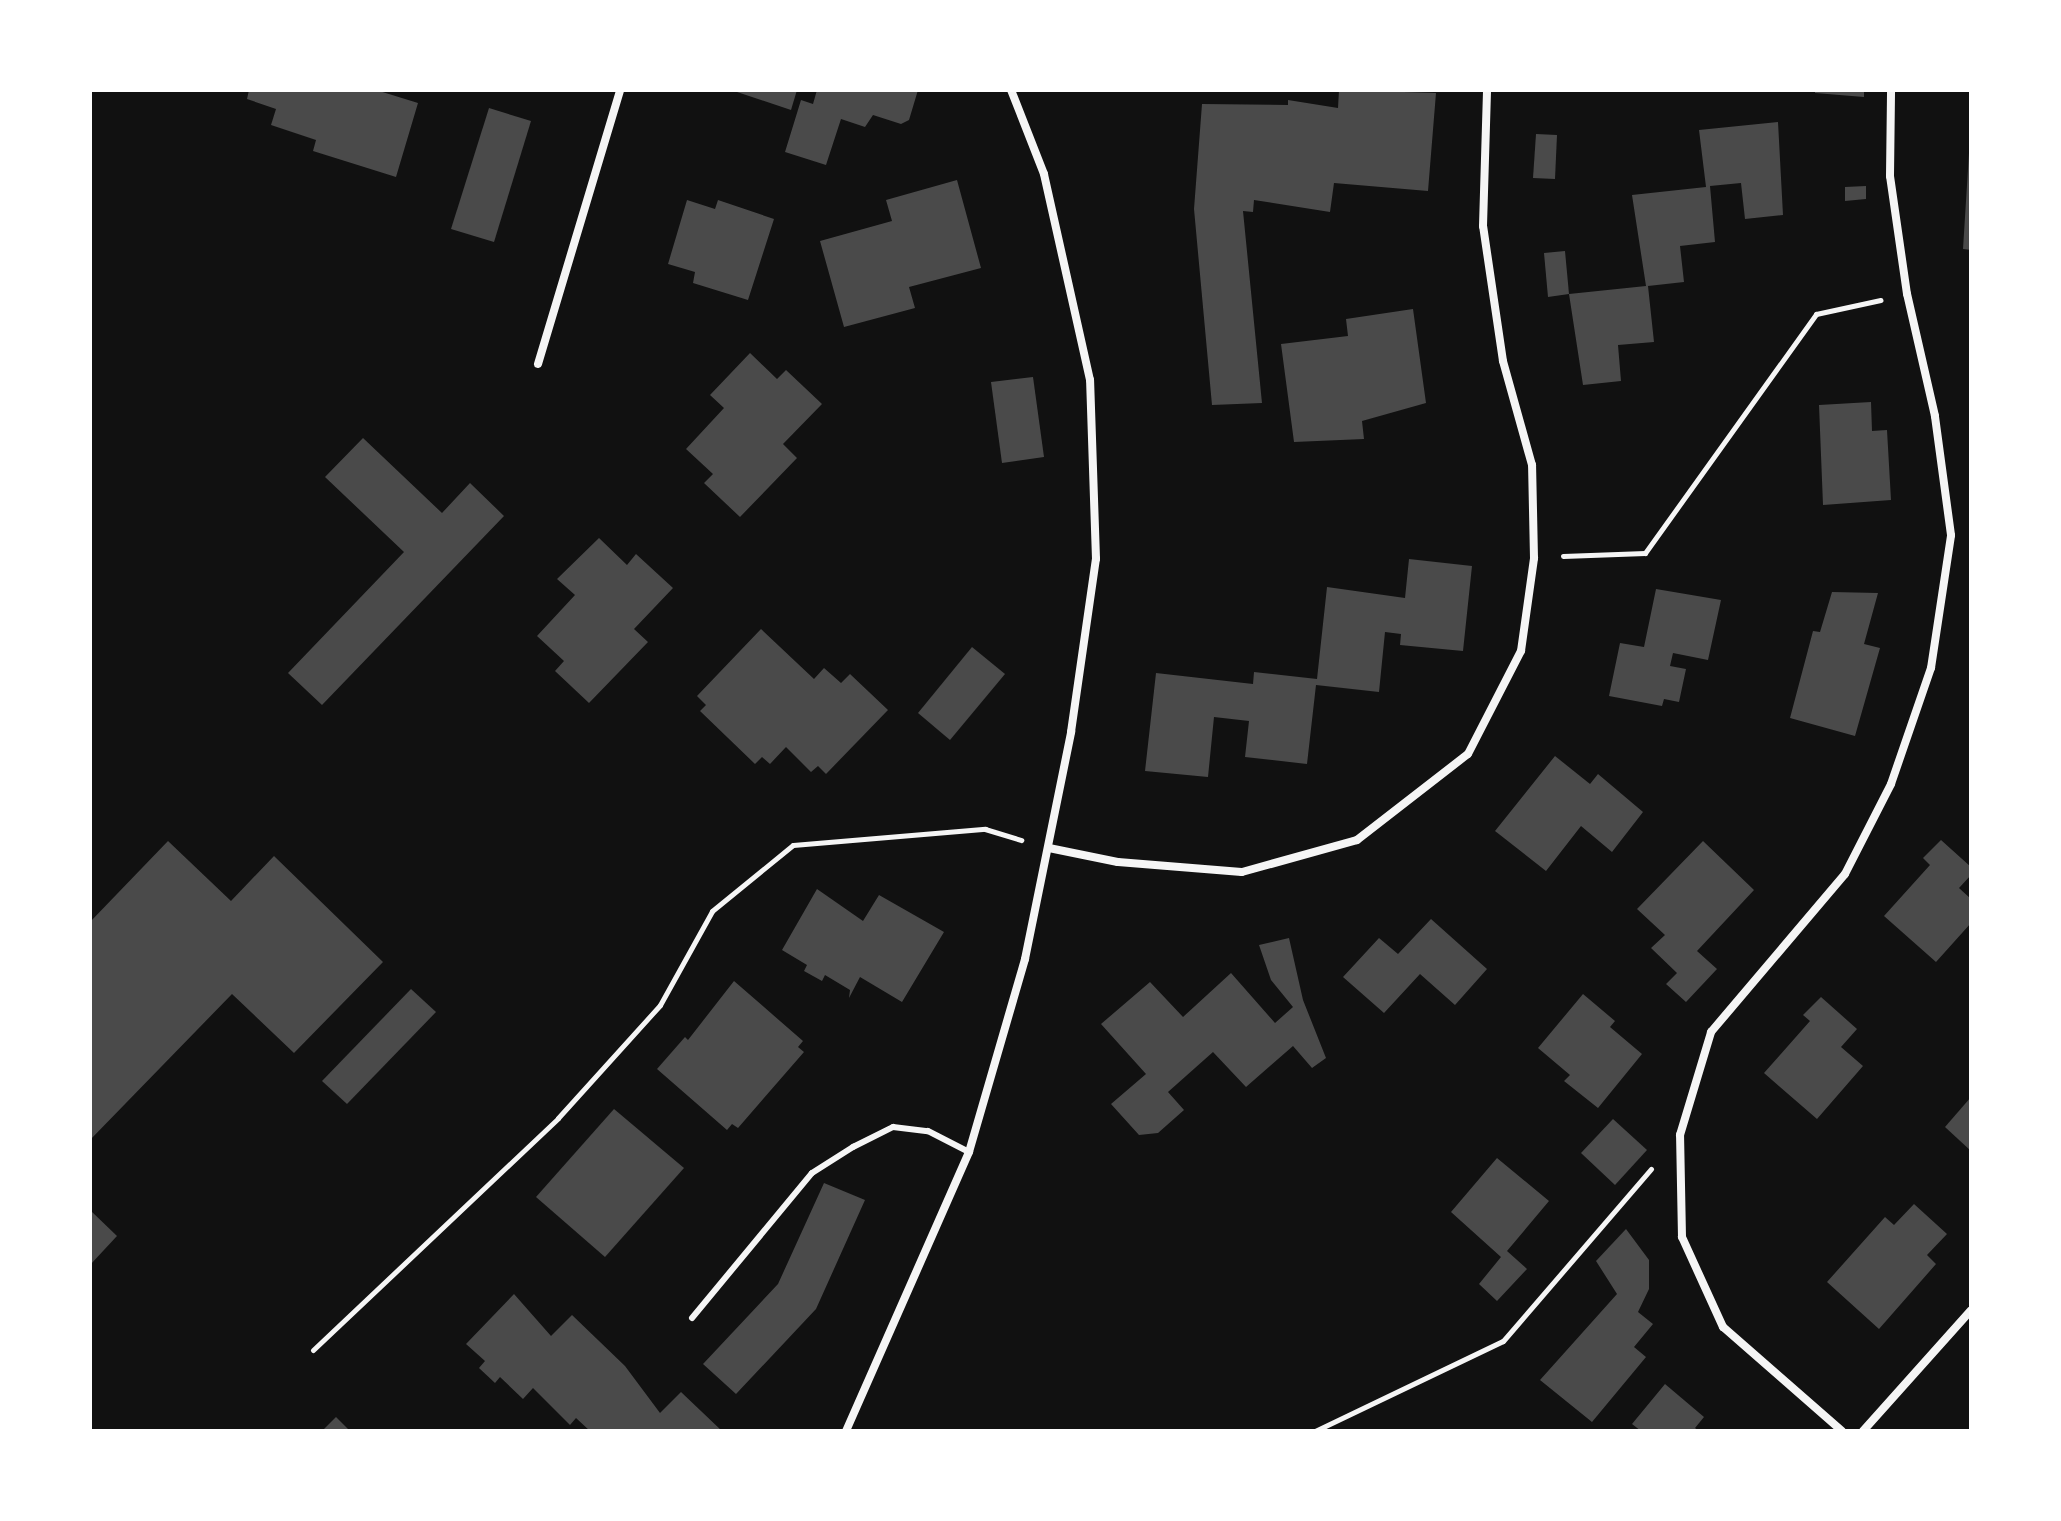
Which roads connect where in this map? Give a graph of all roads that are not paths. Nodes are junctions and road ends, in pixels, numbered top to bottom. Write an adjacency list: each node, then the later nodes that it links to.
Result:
1 (620, 90): 5 (street)
2 (1011, 90): 6 (street)
3 (1487, 90): 6 (street)
4 (1891, 90): 11 (street)
5 (538, 364)
6 (1049, 848): 7 (street)
7 (969, 1152): 9 (lane); 10 (street)
8 (1971, 1310): 12 (street)
9 (692, 1318)
10 (846, 1431)
11 (1842, 1431)
12 (1863, 1431)

